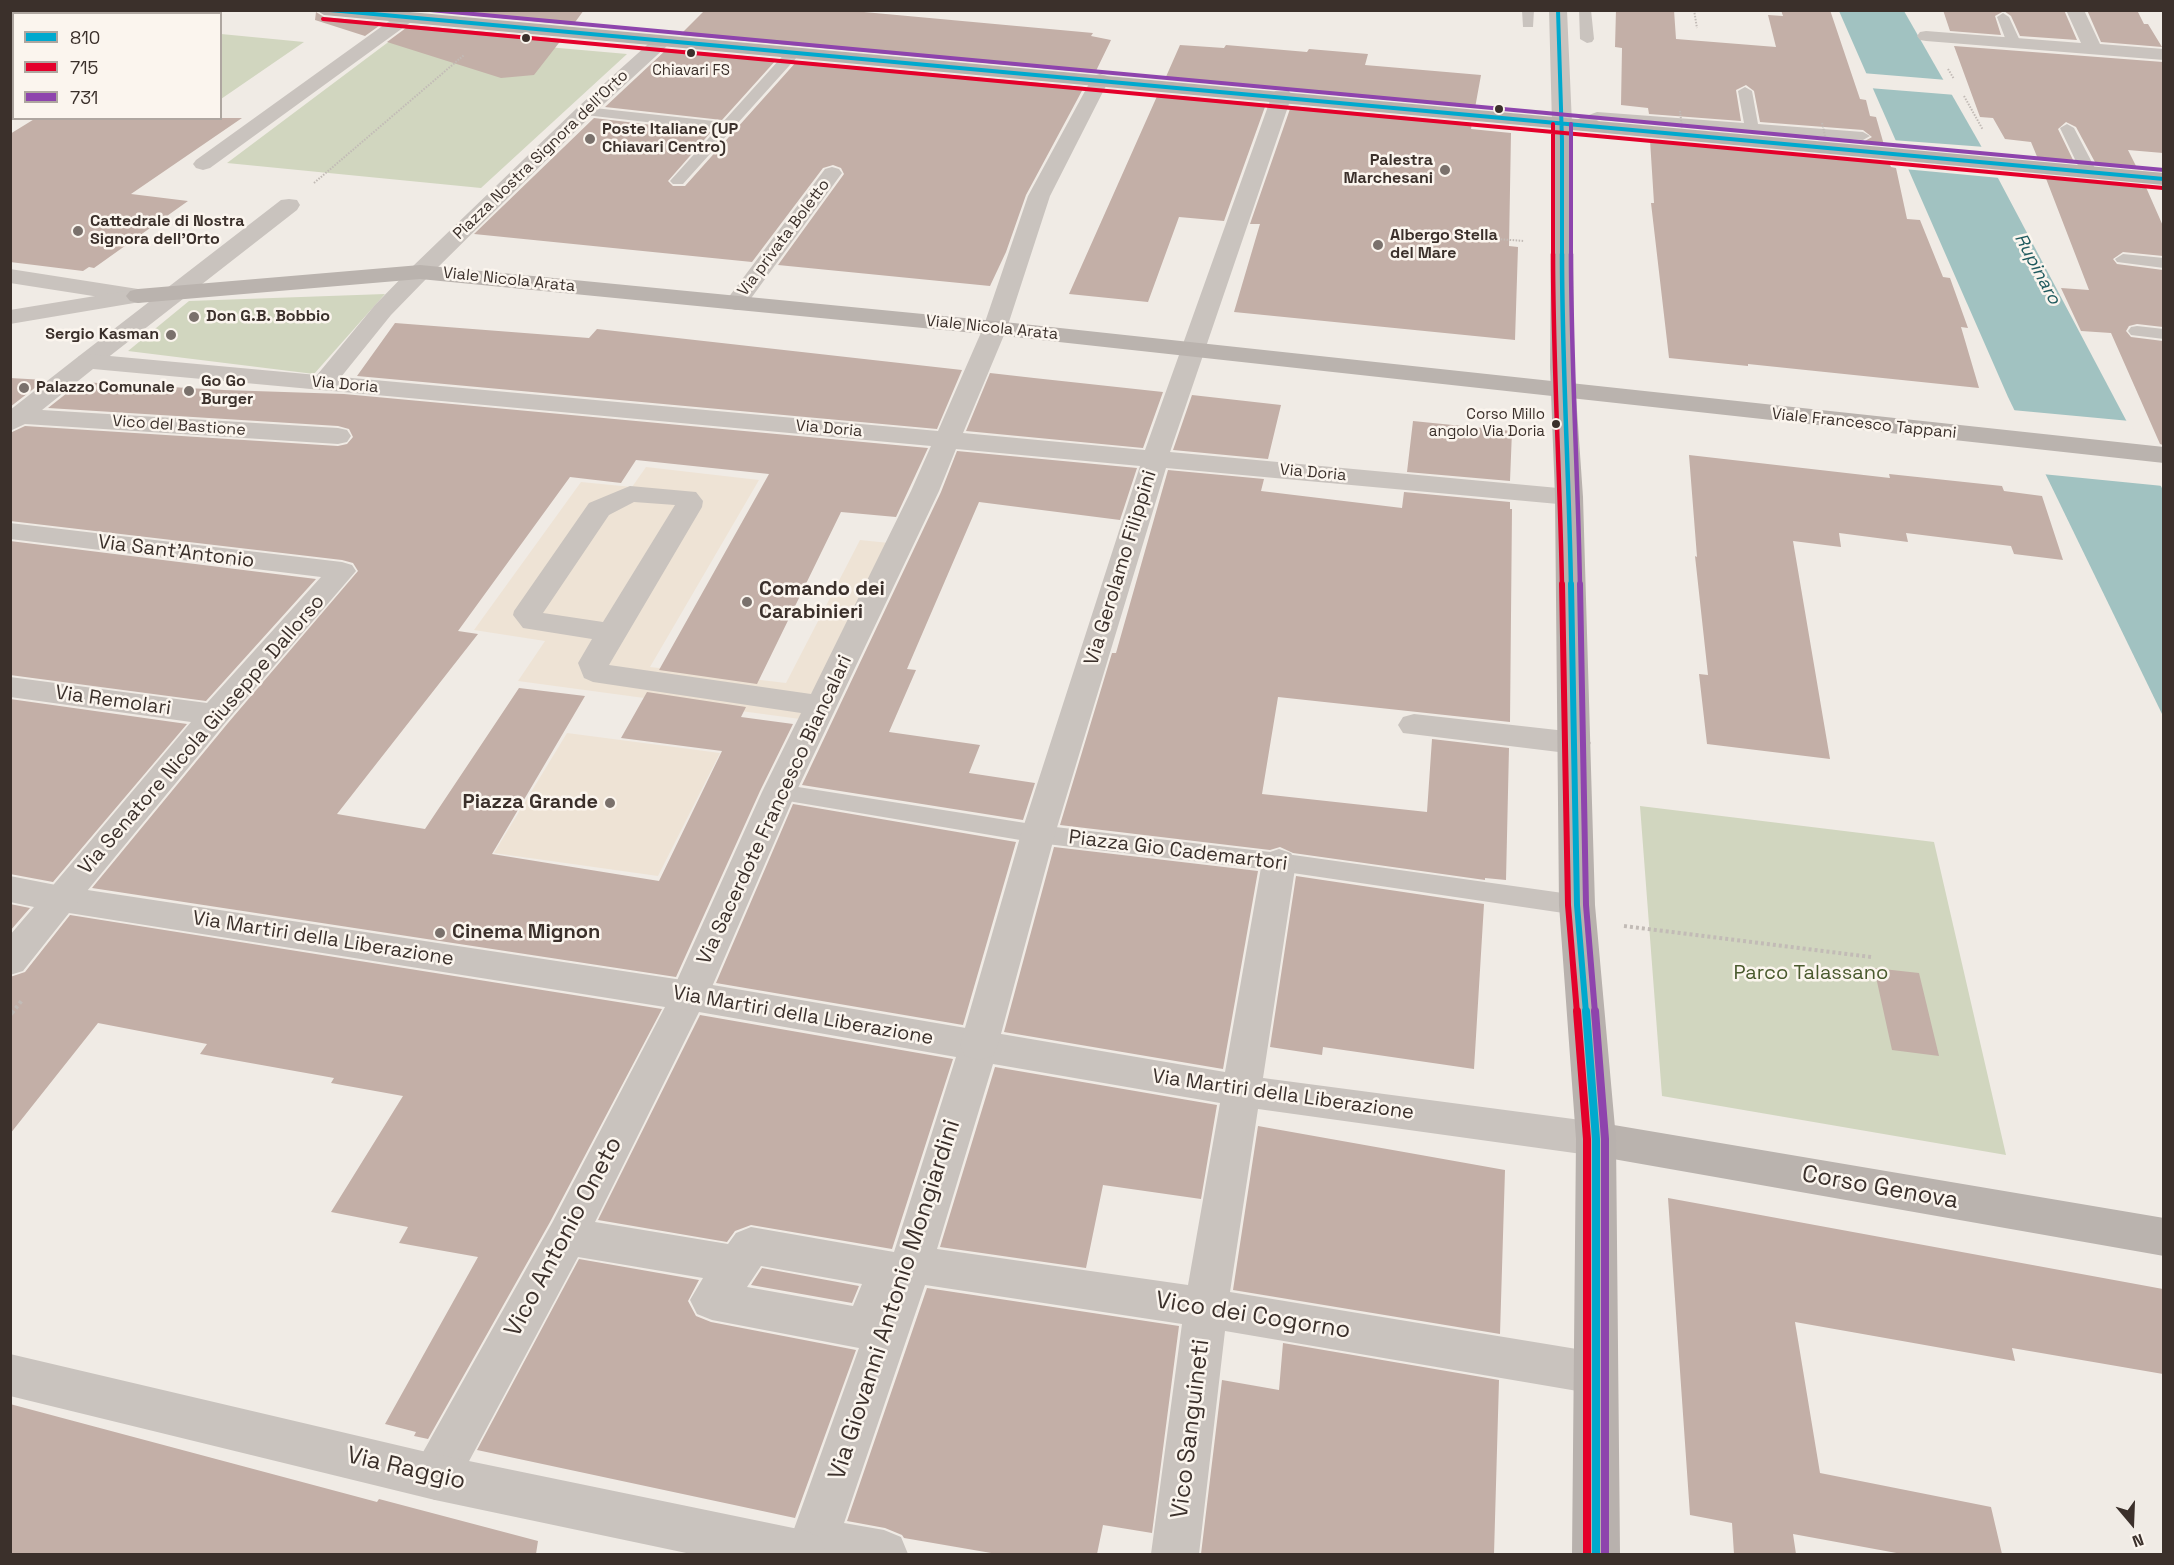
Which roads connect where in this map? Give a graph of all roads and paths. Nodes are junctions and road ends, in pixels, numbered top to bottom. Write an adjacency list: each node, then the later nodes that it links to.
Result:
1 (324, 10): 7 (main road, Piazza Nostra Signora dell'Orto)
2 (1558, 10): 23 (street)
3 (1586, 10): 11 (lane)
4 (1694, 10): 9 (path)
5 (2074, 10): 14 (street)
6 (2003, 17): 13 (lane)
7 (405, 18): 8 (main road, Piazza Nostra Signora dell'Orto); 30 (street)
8 (499, 26): 12 (main road, Piazza Nostra Signora dell'Orto); 35 (path)
9 (1697, 28)
10 (1926, 36): 13 (street)
11 (1587, 39)
12 (662, 41): 15 (main road); 20 (street, Piazza Nostra Signora dell'Orto)
13 (2014, 43): 14 (street)
14 (2093, 49): 16 (street)
15 (793, 53): 17 (main road); 24 (lane)
16 (2163, 55)
17 (1100, 81): 19 (main road); 46 (street, Via Sacerdote Francesco Biancalari)
18 (1745, 91): 26 (lane)
19 (1282, 95): 23 (main road); 49 (street, Via Gerolamo Filippini)
20 (585, 111): 24 (lane); 40 (street, Piazza Nostra Signora dell'Orto)
21 (1680, 111): 25 (path, bridge)
22 (1822, 123): 29 (path, bridge)
23 (1568, 125): 26 (lane); 31 (main road); 37 (main road)
24 (727, 127): 34 (lane)
25 (1682, 128)
26 (1752, 128): 28 (lane)
27 (2067, 128): 31 (lane)
28 (1863, 136)
29 (1826, 140)
30 (203, 164)
31 (2090, 172): 33 (main road)
32 (832, 173): 44 (street, Via privata Boletto)
33 (2163, 179)
34 (678, 181)
35 (289, 205): 42 (street)
36 (1396, 231): 37 (path)
37 (1563, 244): 52 (main road)
38 (2123, 259): 39 (lane)
39 (2163, 263)
40 (420, 272): 42 (main road); 44 (main road, Viale Nicola Arata); 51 (street, Piazza Nostra Signora dell'Orto)
41 (10, 276): 43 (street)
42 (177, 291): 43 (main road); 50 (street)
43 (138, 296): 45 (street)
44 (736, 303): 46 (main road, Viale Nicola Arata)
45 (10, 317)
46 (994, 328): 49 (main road, Viale Nicola Arata); 55 (street, Via Sacerdote Francesco Biancalari)
47 (2137, 331): 48 (lane)
48 (2163, 334)
49 (1192, 349): 52 (main road, Viale Nicola Arata); 57 (street, Via Gerolamo Filippini)
50 (88, 361): 51 (street, Via Doria); 53 (street)
51 (323, 383): 55 (street, Via Doria)
52 (1564, 391): 56 (main road, Viale Francesco Tappani); 58 (main road)
53 (15, 419): 54 (street, Vico del Bastione)
54 (338, 436)
55 (945, 440): 57 (street, Via Doria); 63 (street, Via Sacerdote Francesco Biancalari)
56 (2157, 455)
57 (1155, 459): 58 (street, Via Doria); 68 (street, Via Gerolamo Filippini)
58 (1569, 497): 66 (main road)
59 (10, 531): 60 (street, Via Sant'Antonio)
60 (342, 571): 64 (street, Via Senatore Nicola Giuseppe Dallorso)
61 (612, 633): 61 (street); 63 (street)
62 (10, 687): 64 (street, Via Remolari)
63 (822, 706): 67 (street, Via Sacerdote Francesco Biancalari)
64 (215, 715): 71 (street, Via Senatore Nicola Giuseppe Dallorso)
65 (1414, 725): 66 (street)
66 (1575, 743): 72 (main road)
67 (779, 792): 68 (lane, Piazza Gio Cademartori); 75 (street, Via Sacerdote Francesco Biancalari)
68 (1038, 834): 69 (lane, Piazza Gio Cademartori); 76 (street, Via Gerolamo Filippini)
69 (1279, 862): 72 (lane, Piazza Gio Cademartori); 77 (street, Vico Sanguineti)
70 (10, 889): 71 (street, Via Martiri della Liberazione)
71 (61, 899): 74 (street, Via Senatore Nicola Giuseppe Dallorso); 75 (street, Via Martiri della Liberazione)
72 (1578, 912): 73 (path); 78 (main road)
73 (1871, 957)
74 (10, 961)
75 (688, 996): 76 (street, Via Martiri della Liberazione); 79 (street, Vico Antonio Oneto)
76 (979, 1046): 77 (street, Via Martiri della Liberazione); 82 (street, Via Giovanni Antonio Mongiardini)
77 (1242, 1091): 78 (street, Via Martiri della Liberazione); 83 (street, Vico Sanguineti)
78 (1596, 1139): 80 (main road, Corso Genova); 84 (main road)
79 (567, 1236): 81 (street); 86 (street, Vico Antonio Oneto)
80 (2163, 1237)
81 (738, 1265): 82 (street); 82 (street)
82 (896, 1286): 83 (street, Vico dei Cogorno); 87 (street, Via Giovanni Antonio Mongiardini)
83 (1206, 1308): 84 (street, Vico dei Cogorno); 89 (street, Vico Sanguineti)
84 (1594, 1373): 90 (main road)
85 (10, 1376): 86 (street, Via Raggio)
86 (435, 1477): 87 (street, Via Raggio)
87 (809, 1550): 88 (street, Via Raggio)
88 (884, 1554)
89 (1175, 1554)
90 (1596, 1554)

